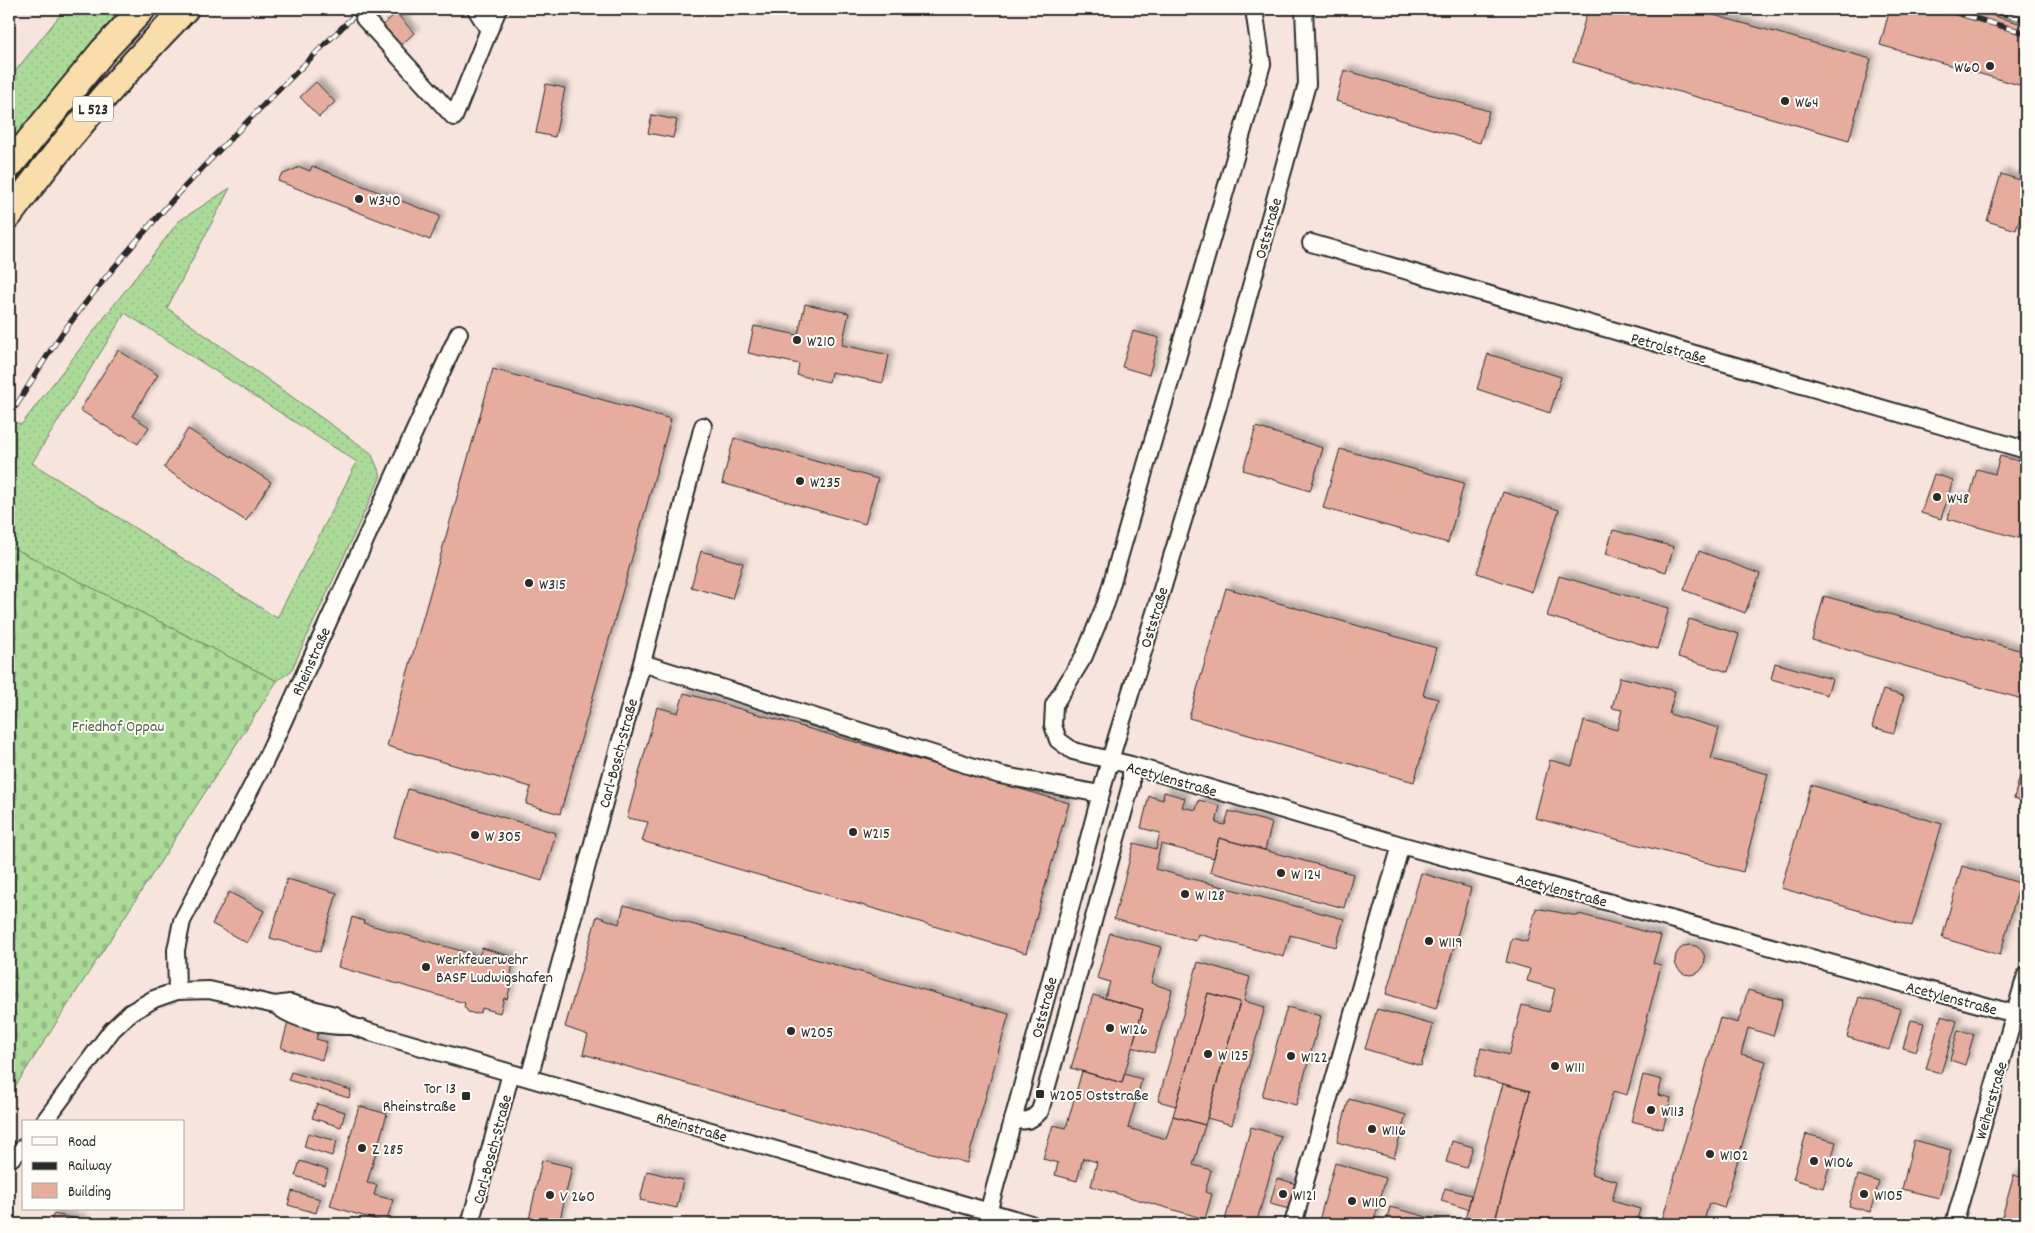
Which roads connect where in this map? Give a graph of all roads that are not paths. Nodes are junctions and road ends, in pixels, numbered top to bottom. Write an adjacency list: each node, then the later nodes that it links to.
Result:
1 (142, 9): 9 (highway, L 523)
2 (185, 9): 10 (highway, L 523)
3 (374, 9): 8 (street)
4 (476, 9): 8 (street)
5 (498, 9): 8 (street)
6 (1254, 9): 16 (street, Acetylenstraße)
7 (1304, 9): 16 (street, Oststraße)
8 (489, 30)
9 (9, 166)
10 (9, 215)
11 (1311, 243): 14 (street, Petrolstraße)
12 (459, 333): 21 (street, Rheinstraße)
13 (703, 426): 15 (street, Carl-Bosch-Straße)
14 (2026, 450)
15 (642, 663): 18 (street); 25 (street, Carl-Bosch-Straße)
16 (1110, 760): 17 (street, Acetylenstraße); 18 (street, Oststraße)
17 (1130, 765): 19 (street, Acetylenstraße); 26 (street)
18 (1100, 794): 26 (street, Oststraße)
19 (1401, 845): 23 (street, Acetylenstraße); 33 (street)
20 (2026, 975): 22 (street, Weiherstraße)
21 (178, 991): 24 (street, Rheinstraße); 27 (street, Rheinstraße)
22 (2023, 998): 23 (street, Weiherstraße)
23 (2015, 1014): 34 (street, Weiherstraße)
24 (511, 1073): 25 (street, Rheinstraße); 31 (street, Carl-Bosch-Straße)
25 (529, 1078): 30 (street, Rheinstraße)
26 (1013, 1119): 30 (street, Oststraße)
27 (45, 1120)
28 (22, 1149): 29 (street)
29 (9, 1160)
30 (987, 1218): 32 (street, Rheinstraße)
31 (470, 1224)
32 (1031, 1224)
33 (1293, 1224)
34 (1954, 1224)

